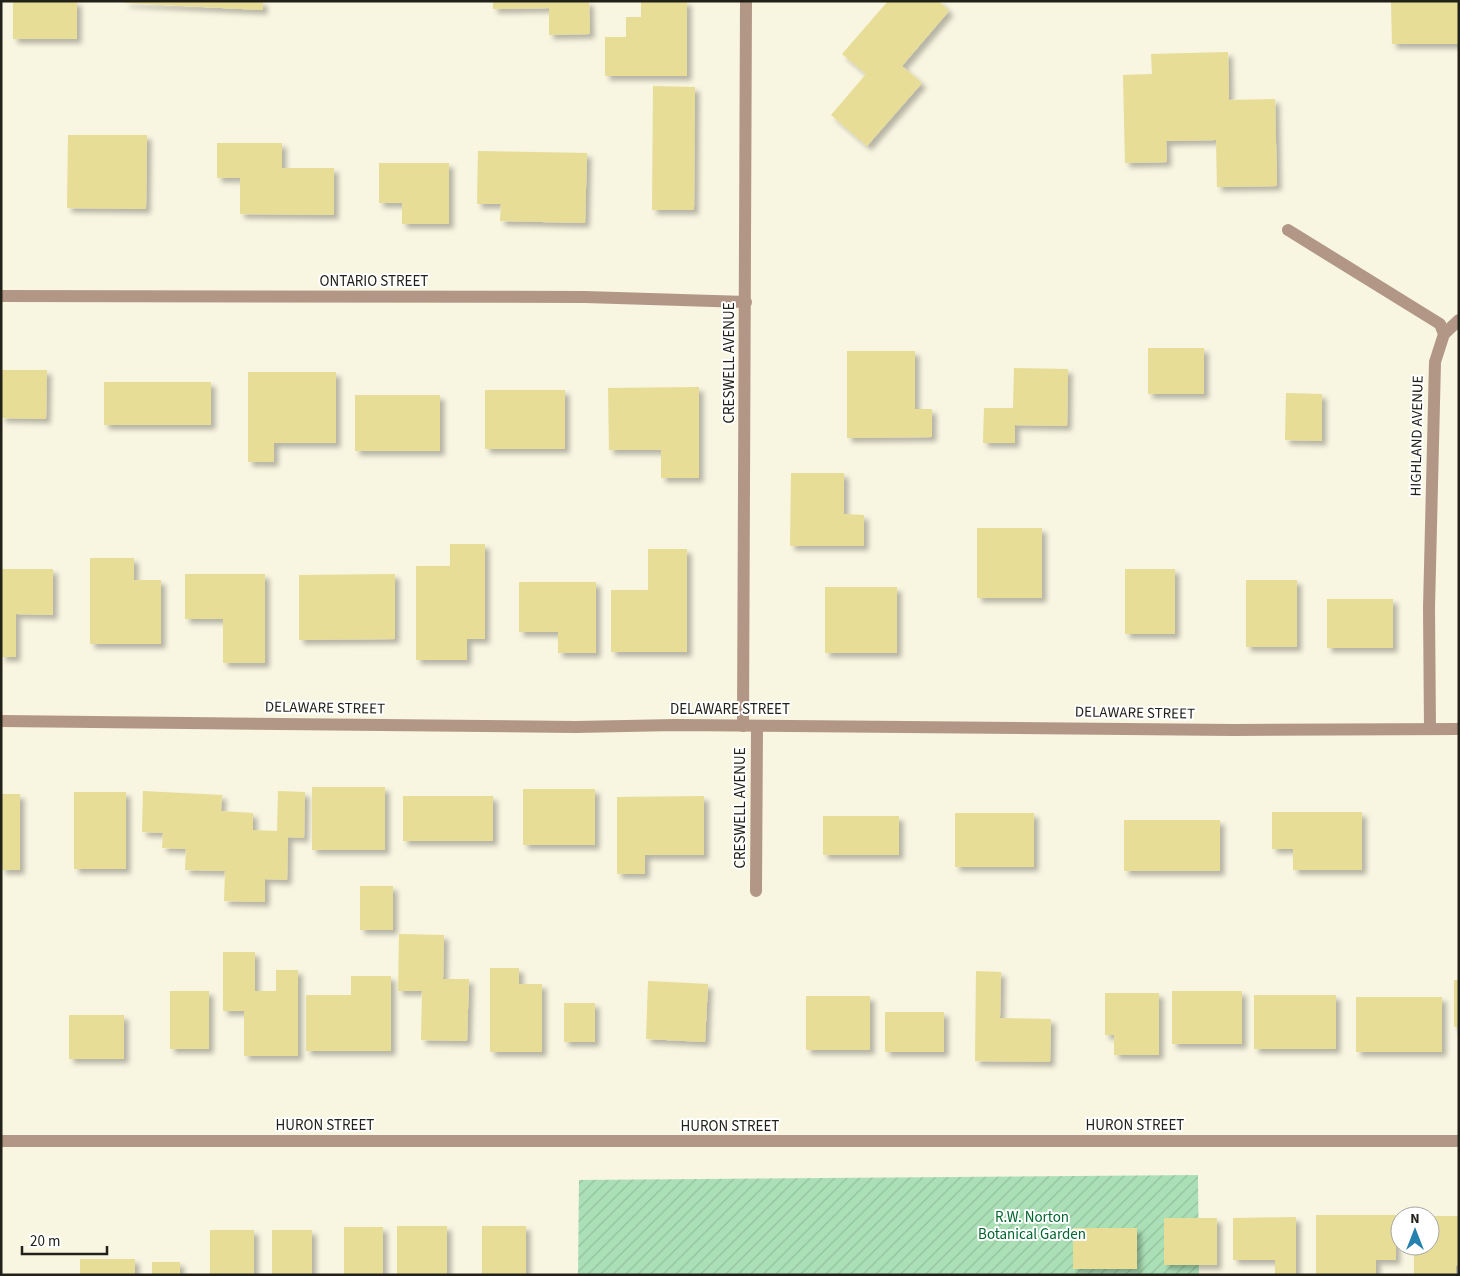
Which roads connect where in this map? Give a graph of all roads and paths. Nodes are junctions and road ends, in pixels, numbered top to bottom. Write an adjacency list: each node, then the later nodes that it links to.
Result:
1 (746, 1): 4 (street, CRESWELL AVENUE)
2 (1288, 230): 6 (street)
3 (1, 296): 4 (street, ONTARIO STREET)
4 (746, 302): 8 (street, CRESWELL AVENUE)
5 (1459, 320): 6 (street)
6 (1444, 334): 10 (street, HIGHLAND AVENUE)
7 (1, 721): 8 (street, DELAWARE STREET)
8 (743, 726): 9 (street, DELAWARE STREET)
9 (757, 726): 10 (street, DELAWARE STREET); 12 (street, CRESWELL AVENUE)
10 (1430, 729): 11 (street, DELAWARE STREET)
11 (1459, 729)
12 (756, 891)
13 (1, 1141): 14 (street, HURON STREET)
14 (1459, 1141)

